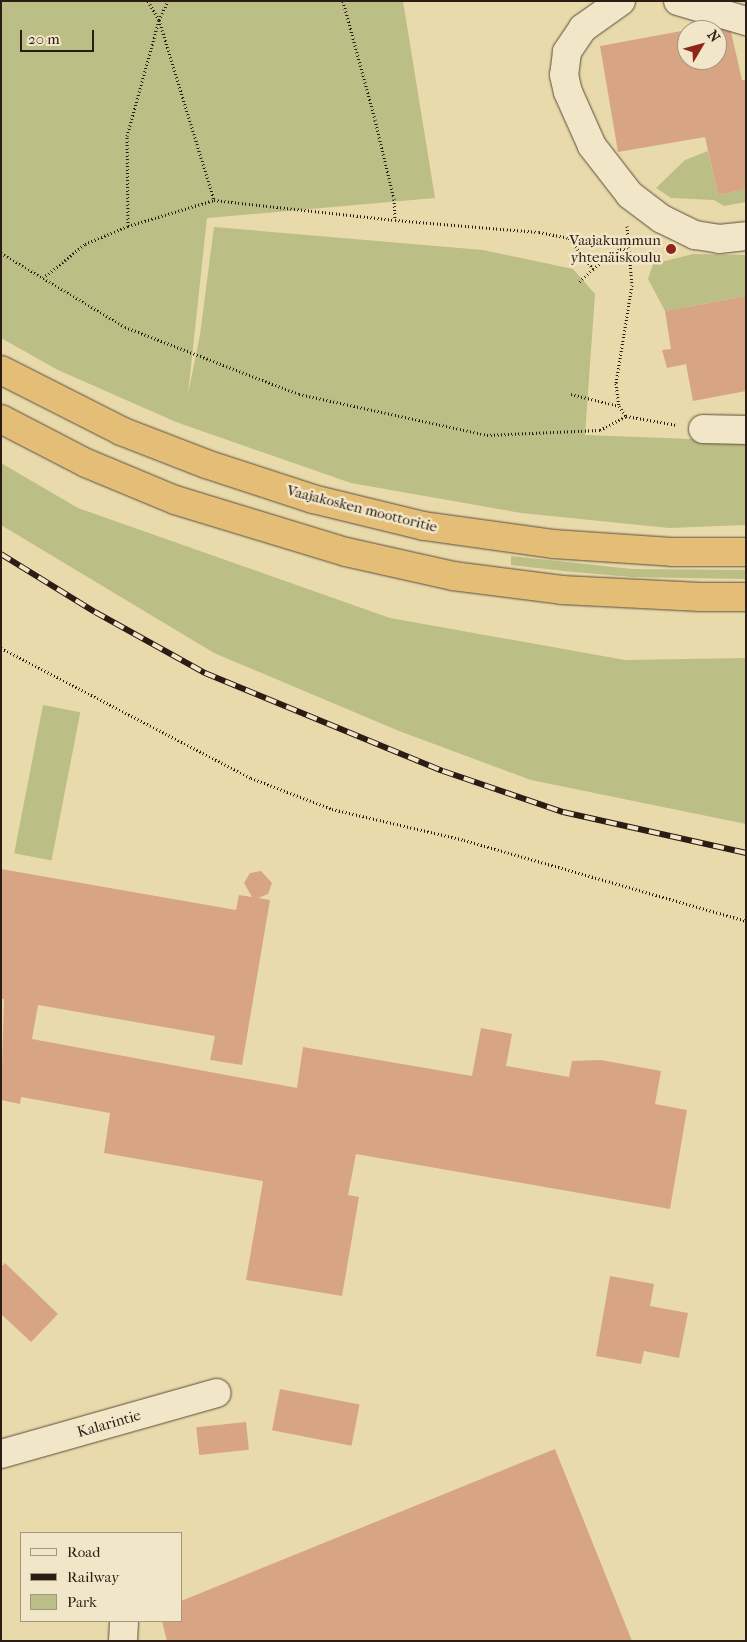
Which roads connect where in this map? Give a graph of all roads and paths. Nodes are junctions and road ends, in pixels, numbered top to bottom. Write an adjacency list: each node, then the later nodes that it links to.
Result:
1 (148, 1): 6 (path)
2 (168, 1): 6 (path)
3 (343, 1): 10 (path)
4 (621, 1): 8 (street)
5 (678, 1): 7 (street)
6 (159, 20): 9 (path); 11 (path)
7 (746, 21)
8 (630, 196): 12 (street); 13 (path)
9 (214, 200): 10 (path); 11 (path)
10 (395, 220): 15 (path)
11 (128, 226): 16 (path)
12 (746, 236)
13 (630, 250): 15 (path); 20 (path)
14 (1, 253): 16 (path)
15 (593, 269): 17 (path)
16 (43, 278): 21 (path)
17 (578, 283)
18 (1, 370): 25 (highway, Vaajakosken moottoritie)
19 (570, 394): 20 (path)
20 (619, 406): 21 (path)
21 (626, 416): 23 (path)
22 (1, 419): 26 (highway)
23 (703, 429): 24 (street)
24 (746, 430)
25 (746, 552)
26 (746, 596)
27 (1, 648): 28 (path)
28 (746, 921)
29 (217, 1393): 30 (street, Kalarintie)
30 (1, 1454)
31 (124, 1622): 32 (street)
32 (123, 1641)

